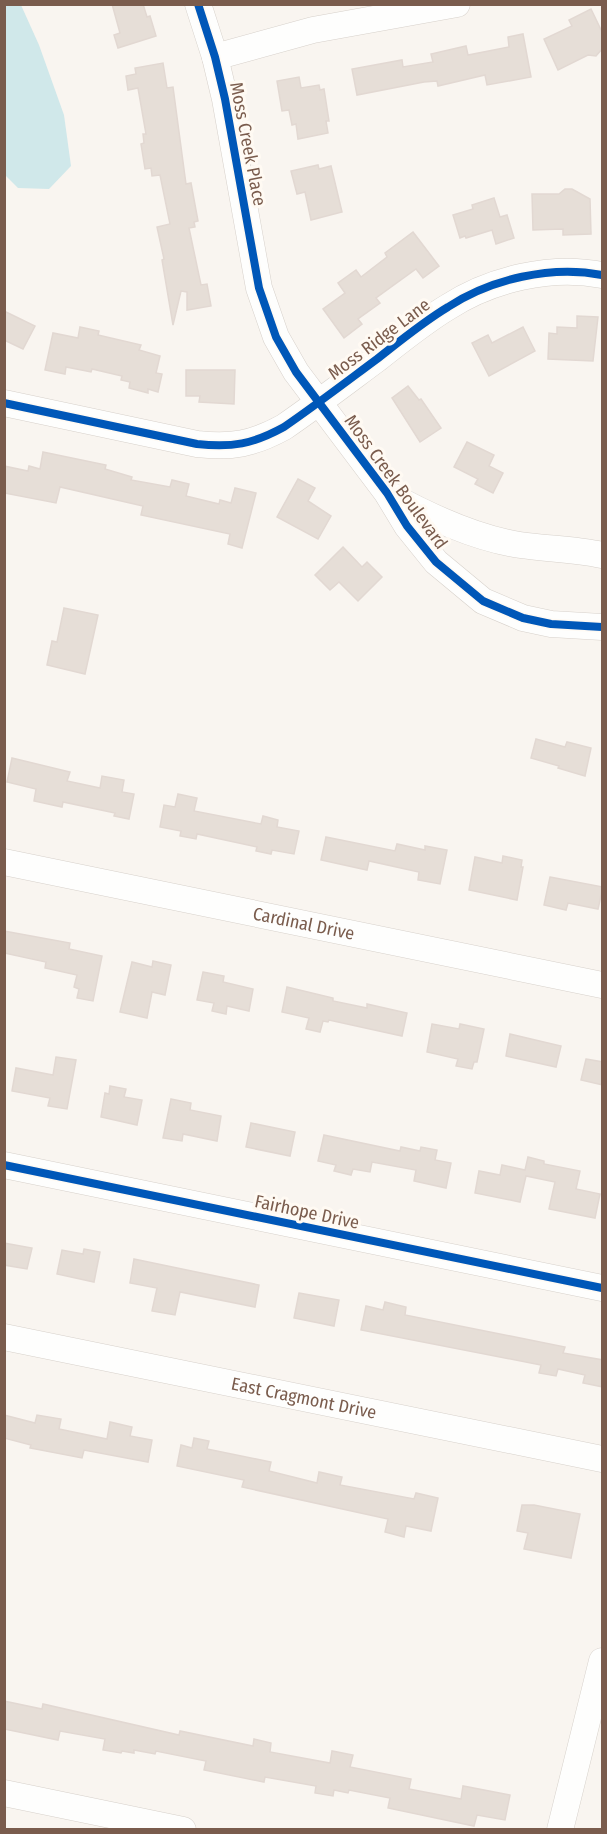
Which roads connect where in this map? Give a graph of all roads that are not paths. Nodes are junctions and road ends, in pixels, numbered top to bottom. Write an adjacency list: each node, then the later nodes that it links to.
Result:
1 (198, 4): 3 (street, Moss Creek Place)
2 (457, 4): 3 (street)
3 (215, 57): 5 (street, Moss Creek Place)
4 (603, 275): 6 (street, Moss Ridge Lane)
5 (260, 292): 6 (street, Moss Creek Boulevard)
6 (319, 402): 7 (street, Moss Ridge Lane); 8 (street, Moss Creek Boulevard)
7 (4, 403)
8 (387, 494): 9 (street, Moss Creek Boulevard); 10 (street, Moss Creek Boulevard)
9 (603, 555)
10 (603, 627)
11 (4, 861): 12 (street, Cardinal Drive)
12 (603, 985)
13 (4, 1165): 14 (street, Fairhope Drive)
14 (603, 1288)
15 (4, 1337): 16 (street, East Cragmont Drive)
16 (603, 1460)
17 (603, 1660): 20 (street)
18 (4, 1793): 19 (street)
19 (183, 1830)
20 (560, 1830)

